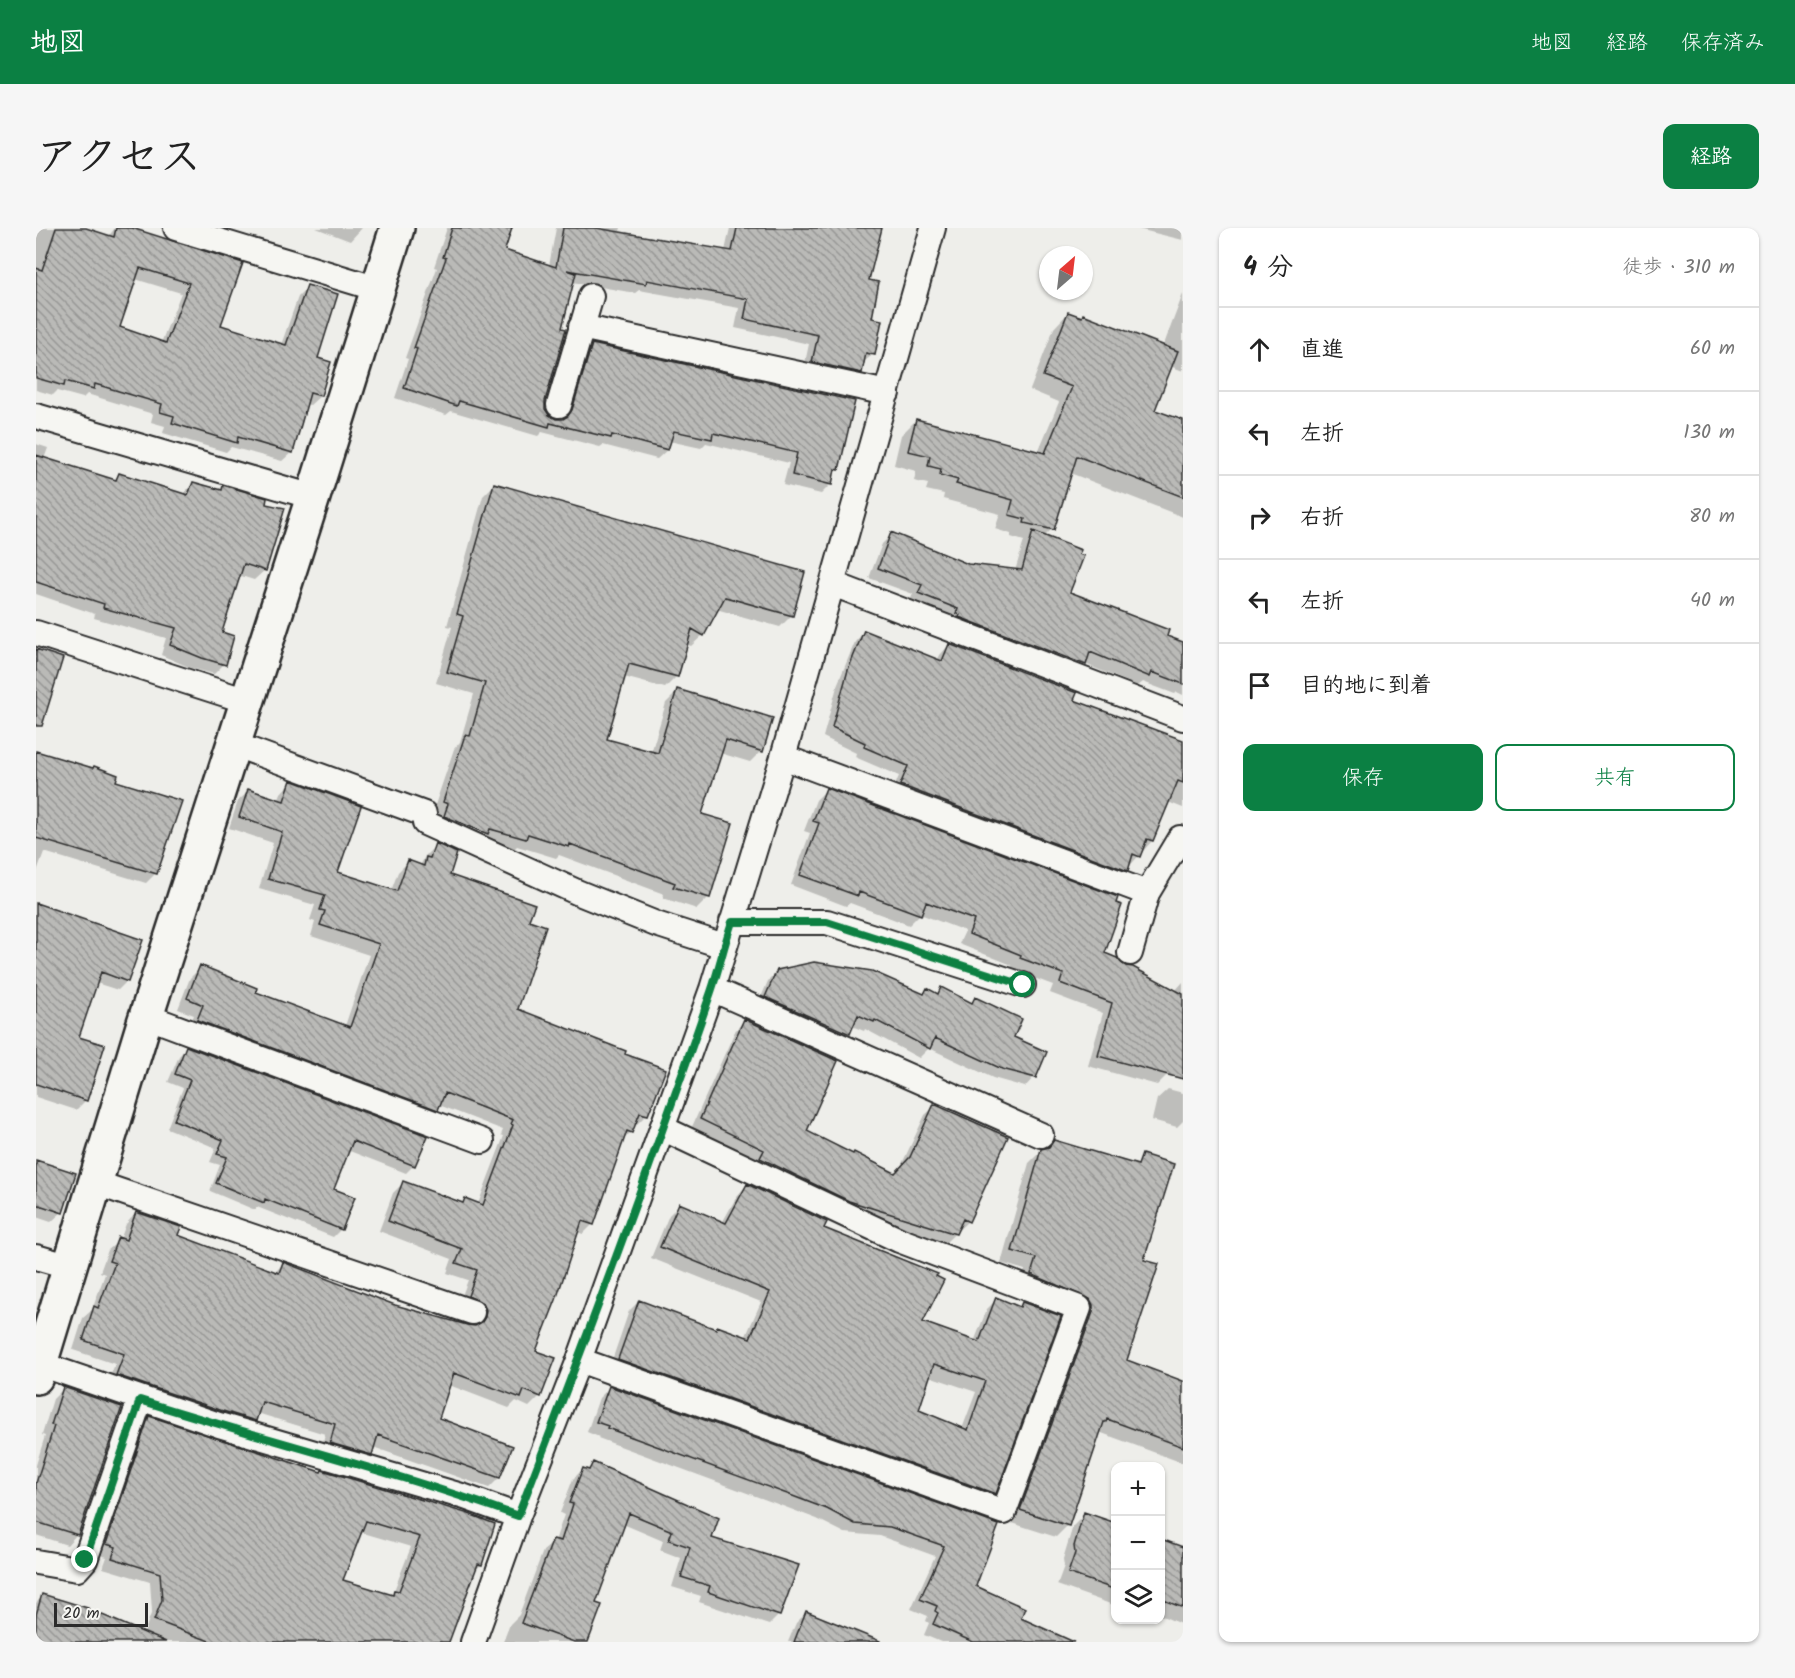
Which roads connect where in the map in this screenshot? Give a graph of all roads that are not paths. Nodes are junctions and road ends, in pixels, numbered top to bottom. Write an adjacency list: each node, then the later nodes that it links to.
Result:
1 (176, 228): 4 (street)
2 (398, 228): 4 (street)
3 (933, 228): 7 (street)
4 (378, 289): 10 (street)
5 (591, 296): 6 (street)
6 (581, 327): 7 (street); 8 (street)
7 (887, 393): 11 (street)
8 (559, 405)
9 (36, 416): 10 (street)
10 (314, 497): 13 (street)
11 (833, 584): 14 (street); 16 (street)
12 (36, 633): 13 (street)
13 (247, 701): 15 (street)
14 (1183, 718)
15 (233, 744): 20 (street); 24 (street)
16 (783, 757): 18 (street); 19 (street)
17 (1183, 839): 18 (street)
18 (1148, 893): 21 (street)
19 (732, 922): 20 (street); 22 (street)
20 (724, 946): 23 (street)
21 (1130, 953)
22 (1023, 985)
23 (712, 989): 25 (street); 26 (street)
24 (146, 1016): 27 (street); 28 (street)
25 (662, 1128): 32 (street); 32 (street)
26 (1041, 1135)
27 (482, 1141)
28 (96, 1183): 30 (street); 31 (street)
29 (36, 1257): 30 (street)
30 (71, 1267): 33 (street)
31 (472, 1312)
32 (579, 1360): 35 (street)
33 (38, 1371): 34 (street)
34 (140, 1400): 35 (street); 36 (street)
35 (518, 1516): 37 (street)
36 (36, 1562)
37 (473, 1642)

